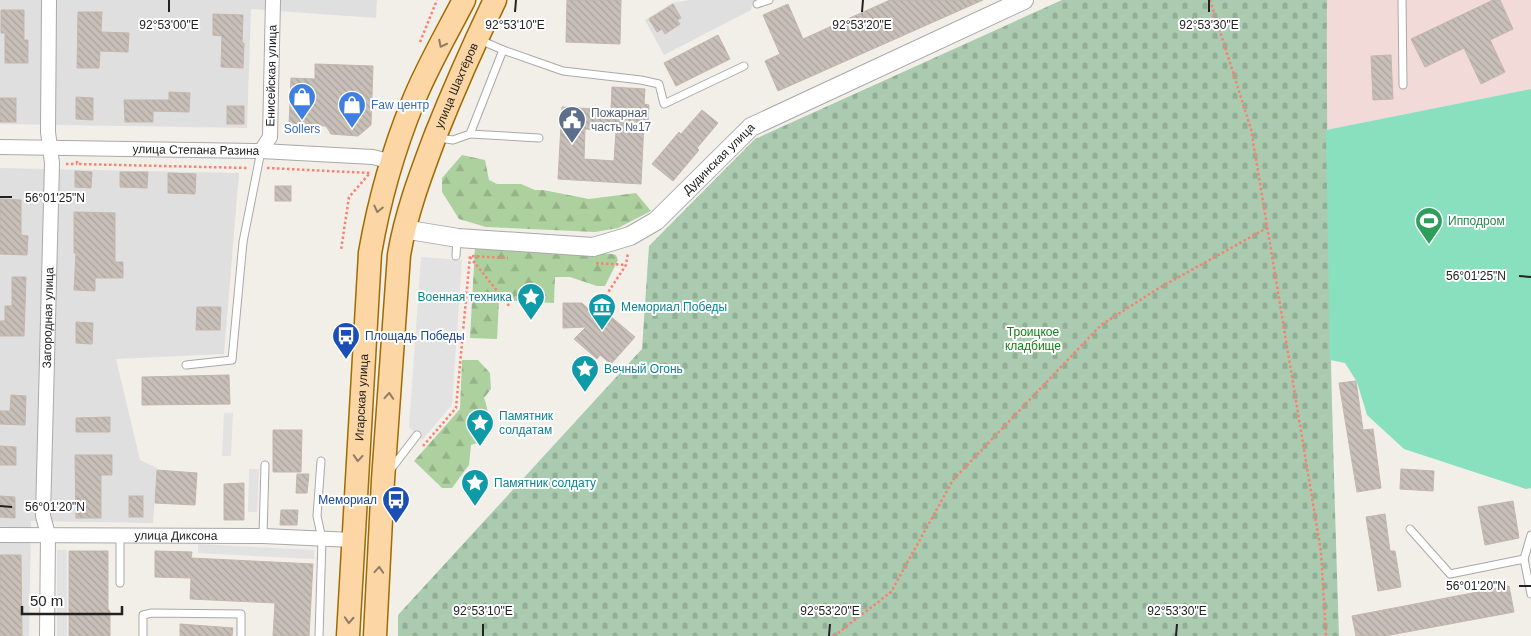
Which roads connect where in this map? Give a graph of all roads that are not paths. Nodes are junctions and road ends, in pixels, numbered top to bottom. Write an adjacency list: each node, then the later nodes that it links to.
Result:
1 (49, 0): 17 (street, Загородная улица)
2 (273, 0): 18 (street, Енисейская улица)
3 (464, 0): 19 (main road, one-way to 19)
4 (495, 0): 9 (main road, улица Шахтёров)
5 (769, 0): 8 (lane)
6 (1024, 0): 21 (street, Дудинская улица)
7 (1402, 0): 12 (lane)
8 (758, 4)
9 (477, 39): 10 (lane); 14 (main road, улица Шахтёров)
10 (503, 50): 11 (lane); 13 (lane)
11 (744, 66)
12 (1403, 85)
13 (470, 134): 14 (lane); 15 (lane)
14 (435, 138): 20 (main road, улица Шахтёров)
15 (539, 138)
16 (0, 147): 17 (street, улица Степана Разина)
17 (50, 148): 18 (street, улица Степана Разина); 29 (street, Загородная улица)
18 (261, 151): 19 (street, улица Степана Разина); 23 (lane)
19 (392, 162): 35 (main road, Игарская улица, one-way to 35)
20 (403, 230): 21 (street, Дудинская улица); 27 (main road, one-way to 20)
21 (458, 238): 22 (lane)
22 (456, 256)
23 (186, 365)
24 (417, 435): 27 (lane)
25 (321, 460): 34 (lane)
26 (264, 465): 33 (lane)
27 (383, 480): 44 (main road, one-way to 27)
28 (1410, 529): 36 (lane)
29 (48, 534): 30 (street, улица Диксона); 31 (street, улица Диксона); 39 (street, Загородная улица)
30 (120, 534): 33 (street, улица Диксона); 37 (lane)
31 (0, 535)
32 (1531, 535): 36 (lane)
33 (262, 536): 34 (street, улица Диксона)
34 (322, 539): 35 (street, улица Диксона); 42 (lane)
35 (353, 540): 43 (main road, Игарская улица, one-way to 43)
36 (1524, 559): 38 (lane)
37 (120, 583)
38 (1531, 594)
39 (47, 636)
40 (143, 636): 41 (lane)
41 (241, 636)
42 (319, 636)
43 (348, 636)
44 (375, 636)

